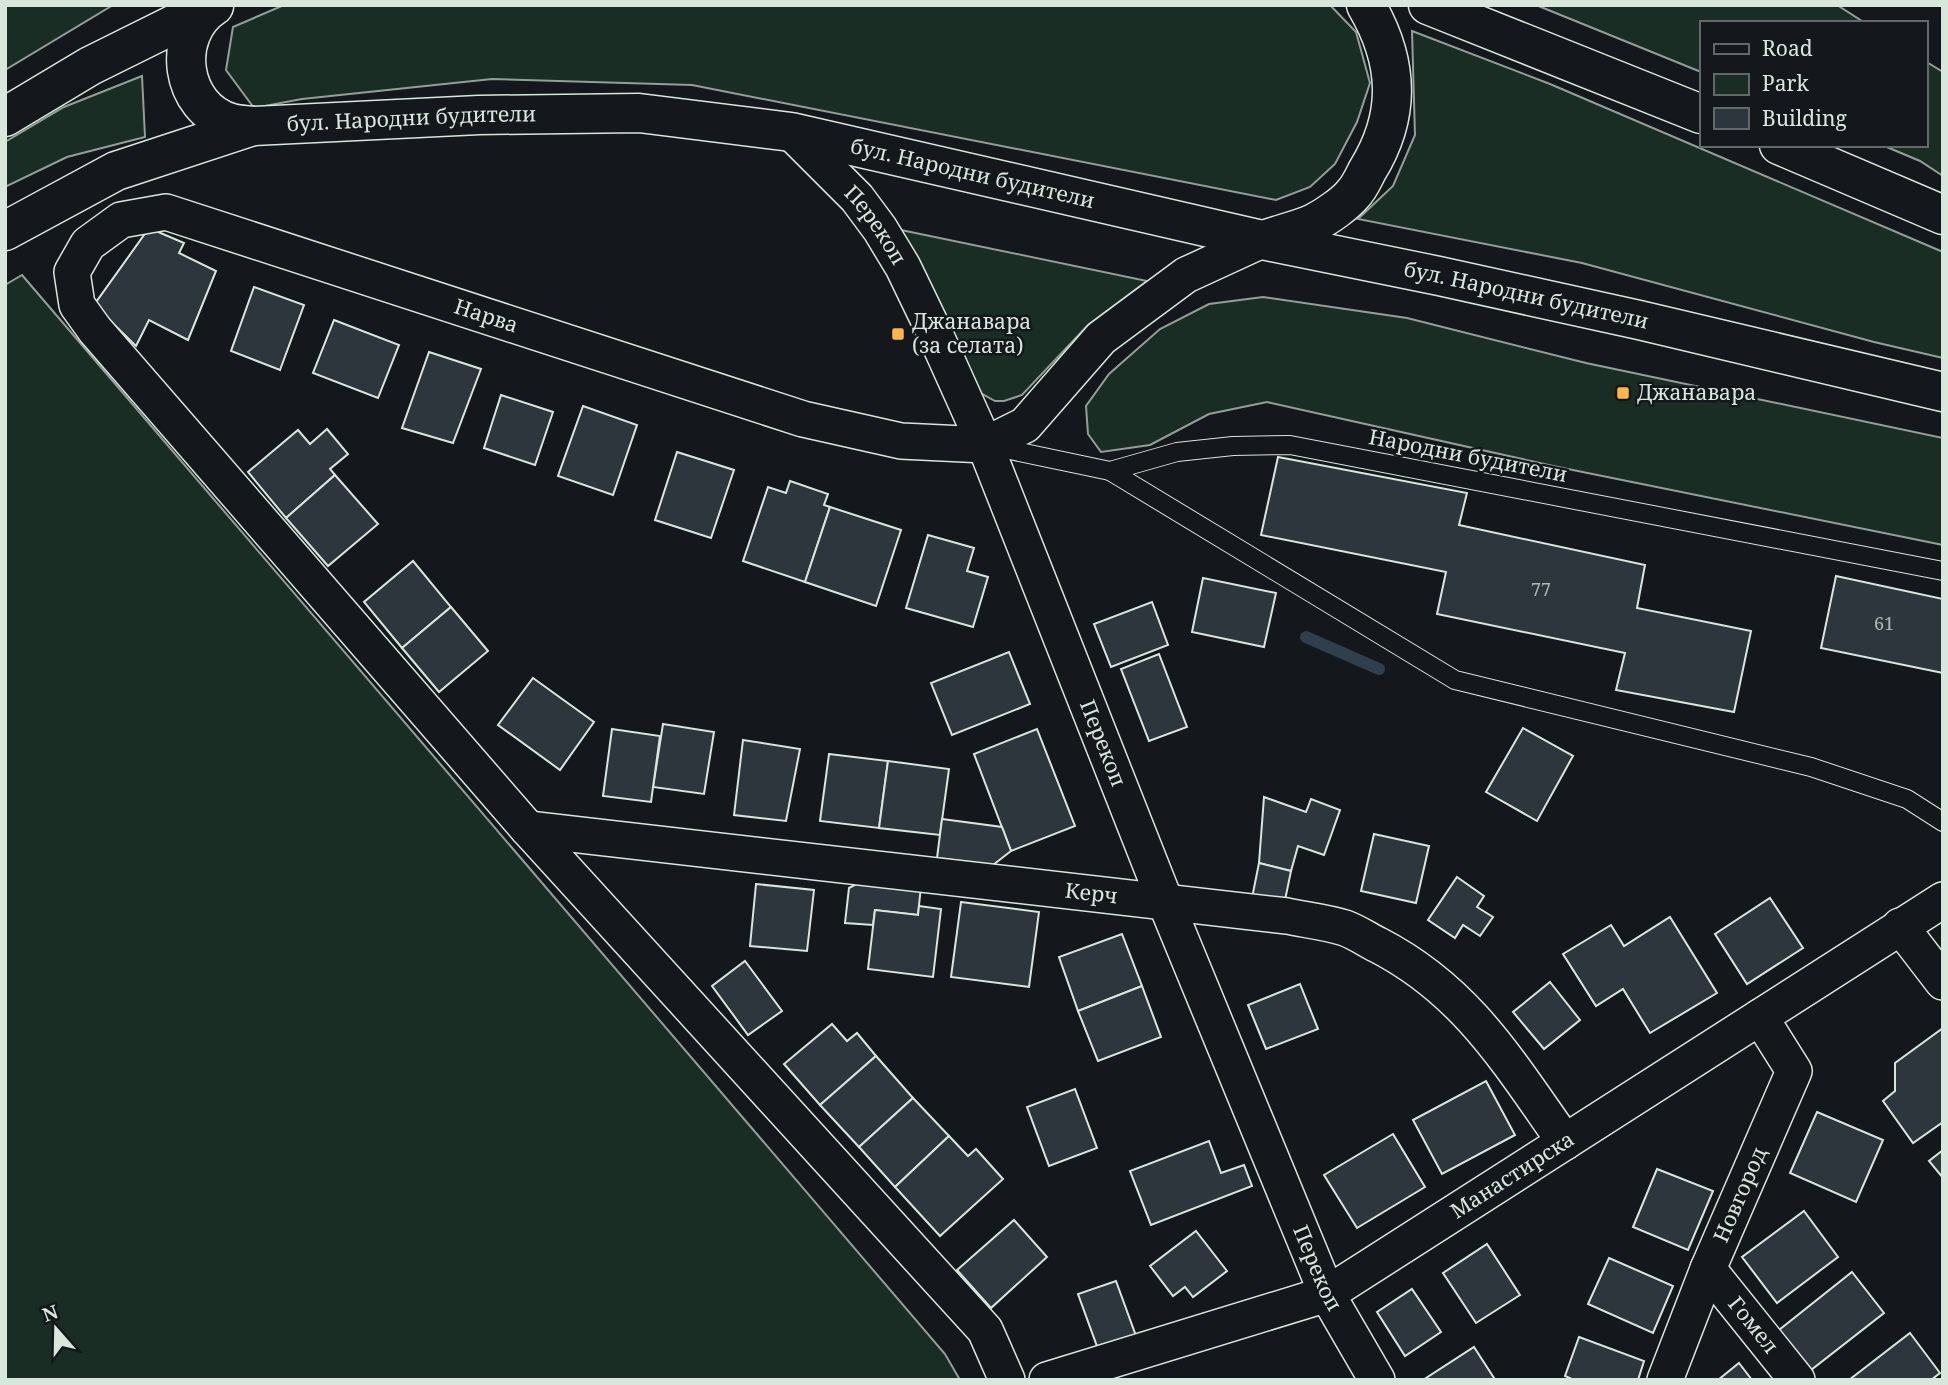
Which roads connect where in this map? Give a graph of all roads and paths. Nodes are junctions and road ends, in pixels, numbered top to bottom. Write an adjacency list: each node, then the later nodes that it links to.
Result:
1 (214, 5): 5 (main road); 6 (main road)
2 (1366, 5): 11 (main road)
3 (1428, 5): 4 (main road)
4 (1700, 114)
5 (5, 117)
6 (253, 126): 7 (main road, бул. Народни будители); 10 (main road, бул. Народни будители)
7 (791, 132): 11 (main road, бул. Народни будители); 13 (street, Перекоп)
8 (1784, 147): 9 (main road)
9 (1943, 215)
10 (5, 230)
11 (1262, 240): 12 (main road, бул. Народни будители); 13 (street)
12 (1943, 392)
13 (985, 445): 14 (lane, Народни будители); 17 (street, Нарва); 19 (street, Перекоп)
14 (1110, 471): 15 (lane, Народни будители); 16 (lane)
15 (1943, 571)
16 (1943, 822)
17 (528, 829): 19 (street, Керч); 26 (street, Нарва)
18 (1943, 900): 20 (street, Манастирска)
19 (1165, 901): 23 (street, Керч); 25 (street, Перекоп)
20 (1900, 926): 21 (street); 22 (street, Манастирска)
21 (1943, 982)
22 (1760, 1017): 23 (street, Манастирска); 24 (street, Новгород)
23 (1565, 1142): 25 (street, Манастирска)
24 (1708, 1269): 29 (street, Новгород); 30 (street, Гомел)
25 (1327, 1294): 27 (street, Манастирска); 28 (street, Перекоп)
26 (1007, 1380)
27 (1047, 1380)
28 (1377, 1380)
29 (1665, 1380)
30 (1797, 1380)

